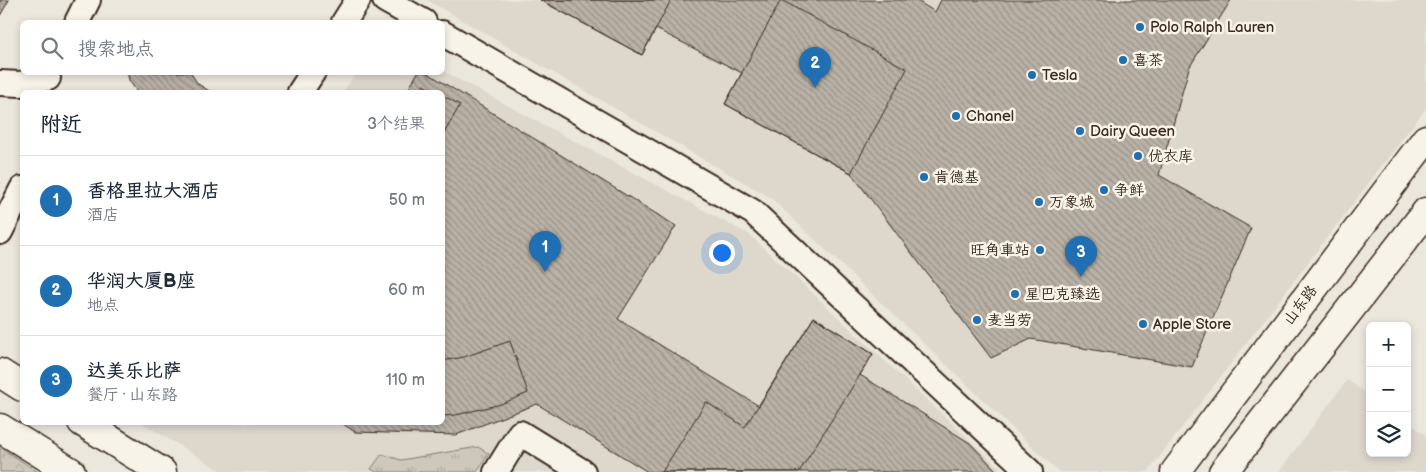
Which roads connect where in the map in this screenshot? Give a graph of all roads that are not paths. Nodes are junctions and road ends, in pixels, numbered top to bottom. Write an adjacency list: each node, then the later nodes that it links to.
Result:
1 (88, 0): 4 (street)
2 (358, 0): 5 (street)
3 (385, 0): 6 (street)
4 (78, 20)
5 (345, 20)
6 (420, 20)
7 (445, 35): 24 (street)
8 (311, 75): 11 (street)
9 (49, 81): 10 (street)
10 (0, 83)
11 (301, 90)
12 (1426, 139): 25 (main road, 山东路)
13 (20, 193): 15 (street)
14 (1426, 212): 26 (main road)
15 (0, 232)
16 (0, 373): 17 (main road)
17 (20, 386)
18 (90, 425): 21 (main road)
19 (0, 428): 20 (main road)
20 (71, 472)
21 (162, 472)
22 (496, 472): 23 (street)
23 (583, 472)
24 (1030, 472)
25 (1175, 472)
26 (1223, 472)

